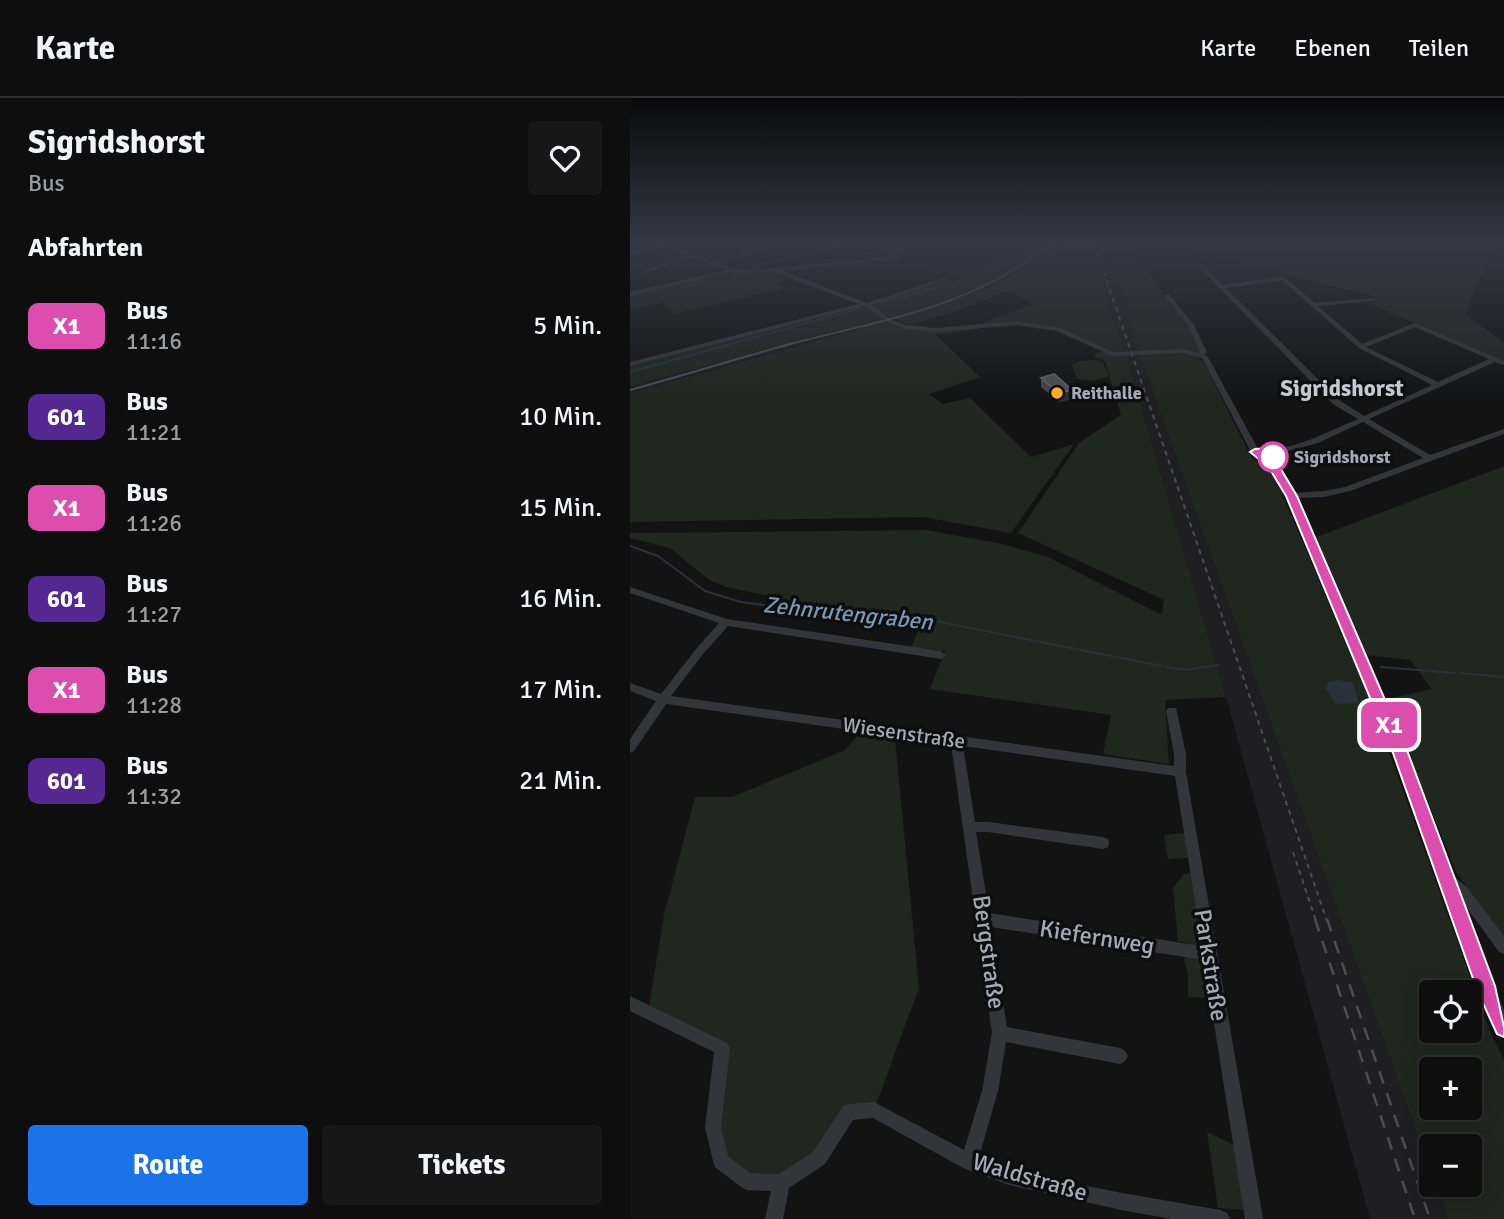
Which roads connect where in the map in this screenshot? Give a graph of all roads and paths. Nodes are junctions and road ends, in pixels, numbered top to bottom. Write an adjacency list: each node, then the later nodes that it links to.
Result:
1 (845, 296): 7 (street)
2 (889, 296): 7 (street)
3 (1168, 296): 10 (street)
4 (1232, 296): 15 (street)
5 (1303, 296): 8 (street)
6 (1372, 299): 8 (street)
7 (866, 304): 10 (street); 13 (street)
8 (1312, 305): 9 (street)
9 (1361, 347): 11 (street); 14 (street)
10 (1201, 354): 17 (street)
11 (1495, 359): 12 (street); 14 (street)
12 (1504, 363)
13 (630, 365)
14 (1438, 385): 15 (street)
15 (1362, 419): 17 (street); 18 (street)
16 (1504, 431): 18 (street)
17 (1255, 452): 19 (street)
18 (1429, 458): 19 (street)
19 (1291, 496): 31 (street)
20 (630, 590): 21 (street)
21 (726, 622): 22 (street); 24 (street)
22 (941, 655)
23 (630, 687): 24 (street, Wiesenstraße)
24 (663, 699): 26 (street, Wiesenstraße); 27 (street)
25 (1172, 711): 28 (street, Parkstraße)
26 (956, 740): 28 (street, Wiesenstraße); 29 (street, Bergstraße)
27 (630, 748)
28 (1180, 772): 34 (street, Parkstraße)
29 (970, 827): 30 (street); 32 (street, Bergstraße)
30 (1103, 843)
31 (1447, 878): 33 (street); 36 (street)
32 (985, 919): 34 (street, Kiefernweg); 37 (street, Bergstraße)
33 (1504, 947)
34 (1209, 954): 43 (street, Parkstraße)
35 (630, 1003): 40 (street)
36 (1504, 1027)
37 (1000, 1033): 38 (street); 39 (street, Bergstraße)
38 (1120, 1056)
39 (969, 1162): 40 (street, Waldstraße); 42 (street, Waldstraße)
40 (781, 1183): 41 (street)
41 (774, 1219)
42 (1221, 1219)
43 (1254, 1219)

